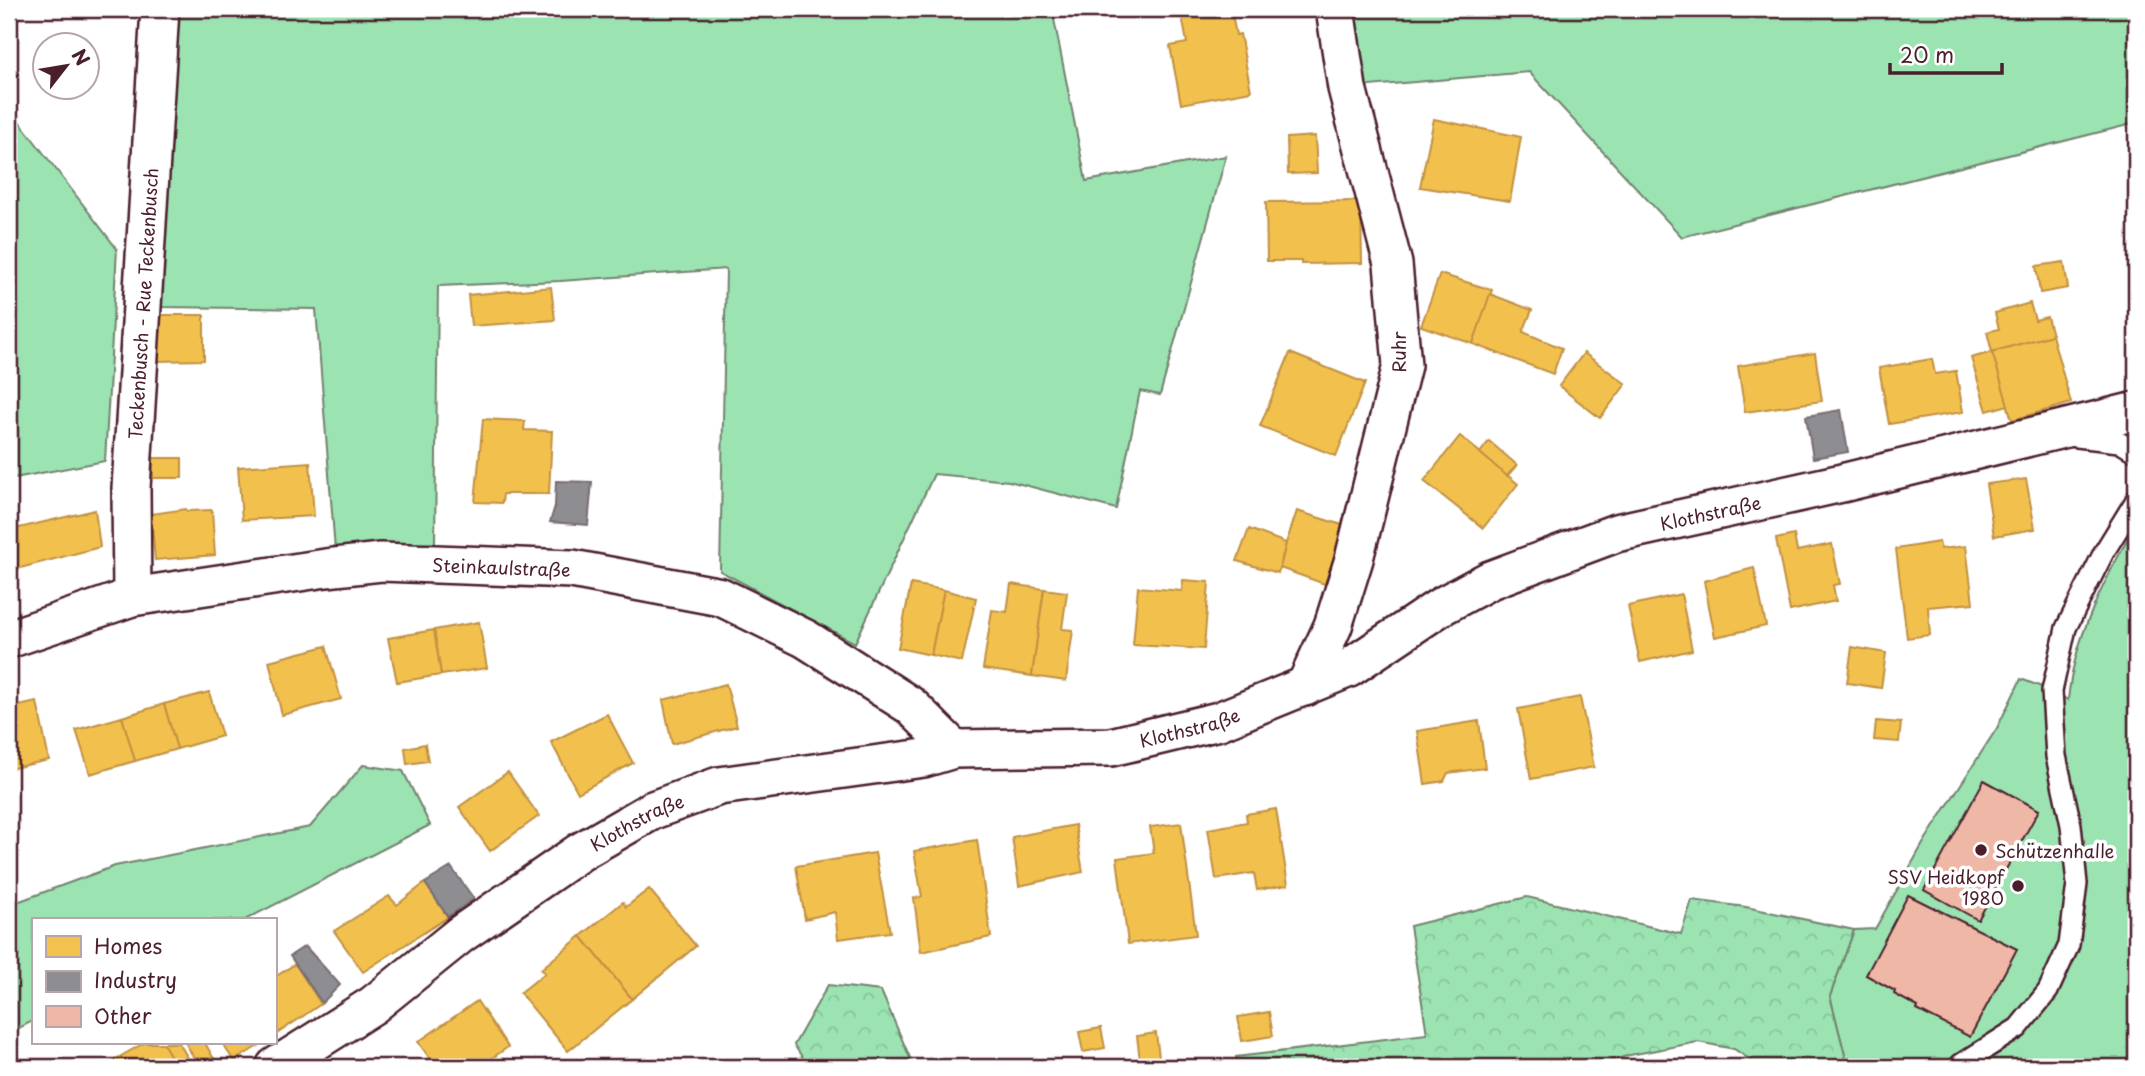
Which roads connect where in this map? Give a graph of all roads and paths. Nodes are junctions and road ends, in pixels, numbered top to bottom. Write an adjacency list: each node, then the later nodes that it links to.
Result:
1 (160, 9): 7 (street, Teckenbusch - Rue Teckenbusch)
2 (1335, 9): 9 (street, Ruhr)
3 (2136, 411): 4 (street, Klothstraße)
4 (2050, 433): 5 (lane); 9 (street, Klothstraße)
5 (2136, 452)
6 (2136, 499): 11 (lane)
7 (132, 597): 8 (street, Steinkaulstraße); 10 (street, Steinkaulstraße)
8 (9, 639)
9 (1305, 687): 10 (street, Klothstraße)
10 (954, 749): 12 (street, Klothstraße)
11 (1961, 1064)
12 (275, 1067)

